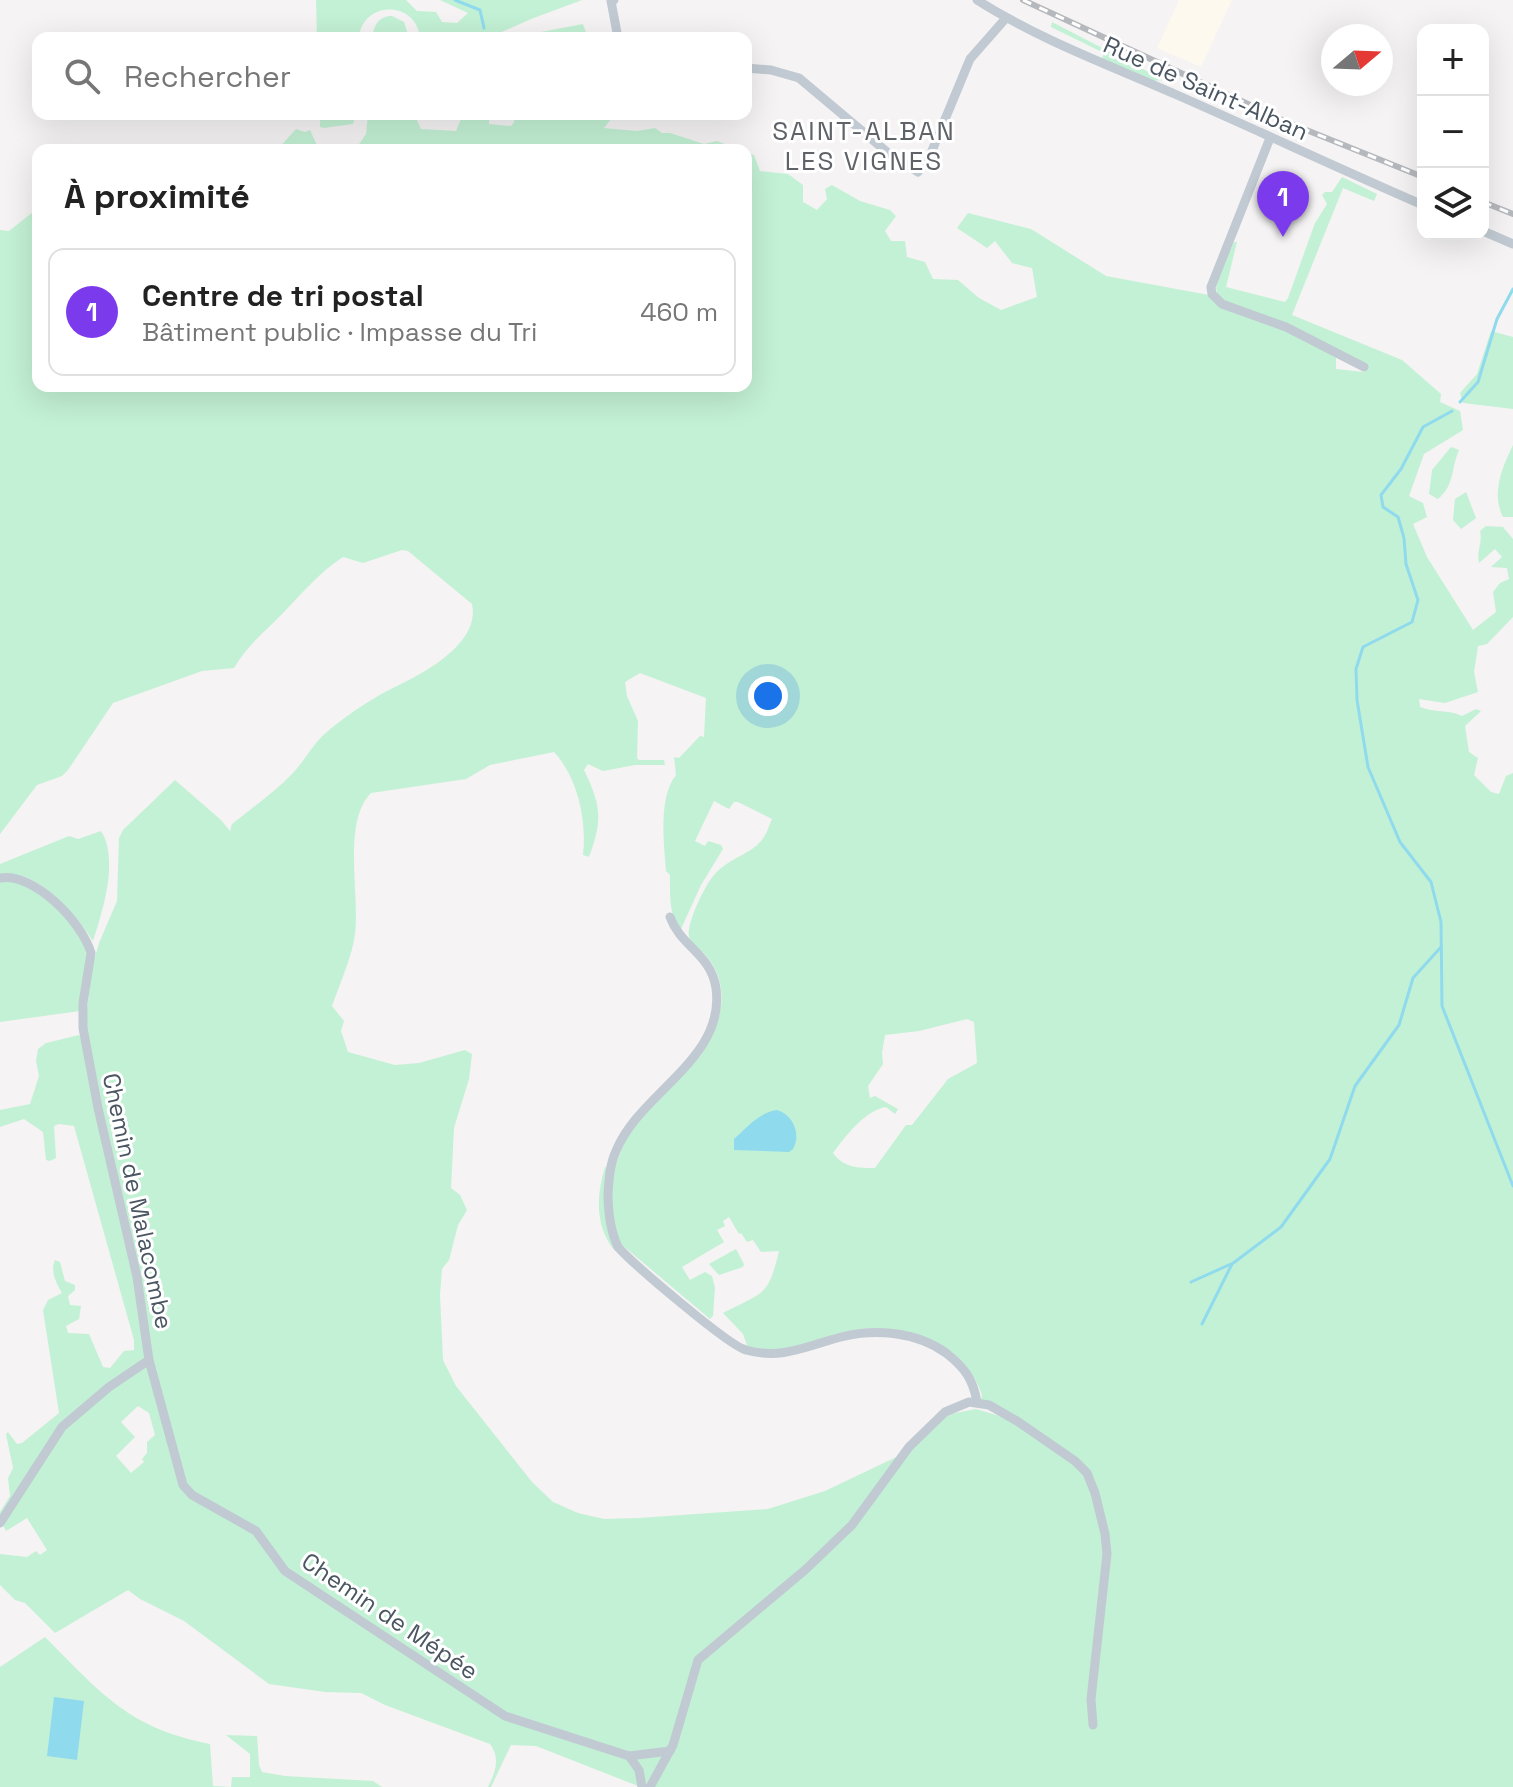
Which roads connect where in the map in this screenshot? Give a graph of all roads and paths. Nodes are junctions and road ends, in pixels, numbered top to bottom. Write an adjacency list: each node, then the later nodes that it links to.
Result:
1 (612, 0): 4 (street)
2 (977, 0): 3 (street, Rue de Saint-Alban)
3 (1006, 18): 5 (street); 6 (street, Rue de Saint-Alban)
4 (617, 32)
5 (752, 68)
6 (1270, 138): 7 (street, Rue de Saint-Alban); 10 (street)
7 (1417, 202)
8 (1489, 234): 9 (street)
9 (1513, 244)
10 (1364, 367)
11 (0, 878): 13 (street, Chemin de Malacombe)
12 (670, 917): 14 (street)
13 (149, 1360): 15 (street, Chemin de Malacombe); 18 (street, Chemin de Mépée)
14 (977, 1402): 16 (street); 17 (street)
15 (0, 1523)
16 (1093, 1725)
17 (670, 1751): 18 (street, Chemin de Mépée); 20 (street)
18 (629, 1756): 19 (street)
19 (642, 1787)
20 (650, 1787)

